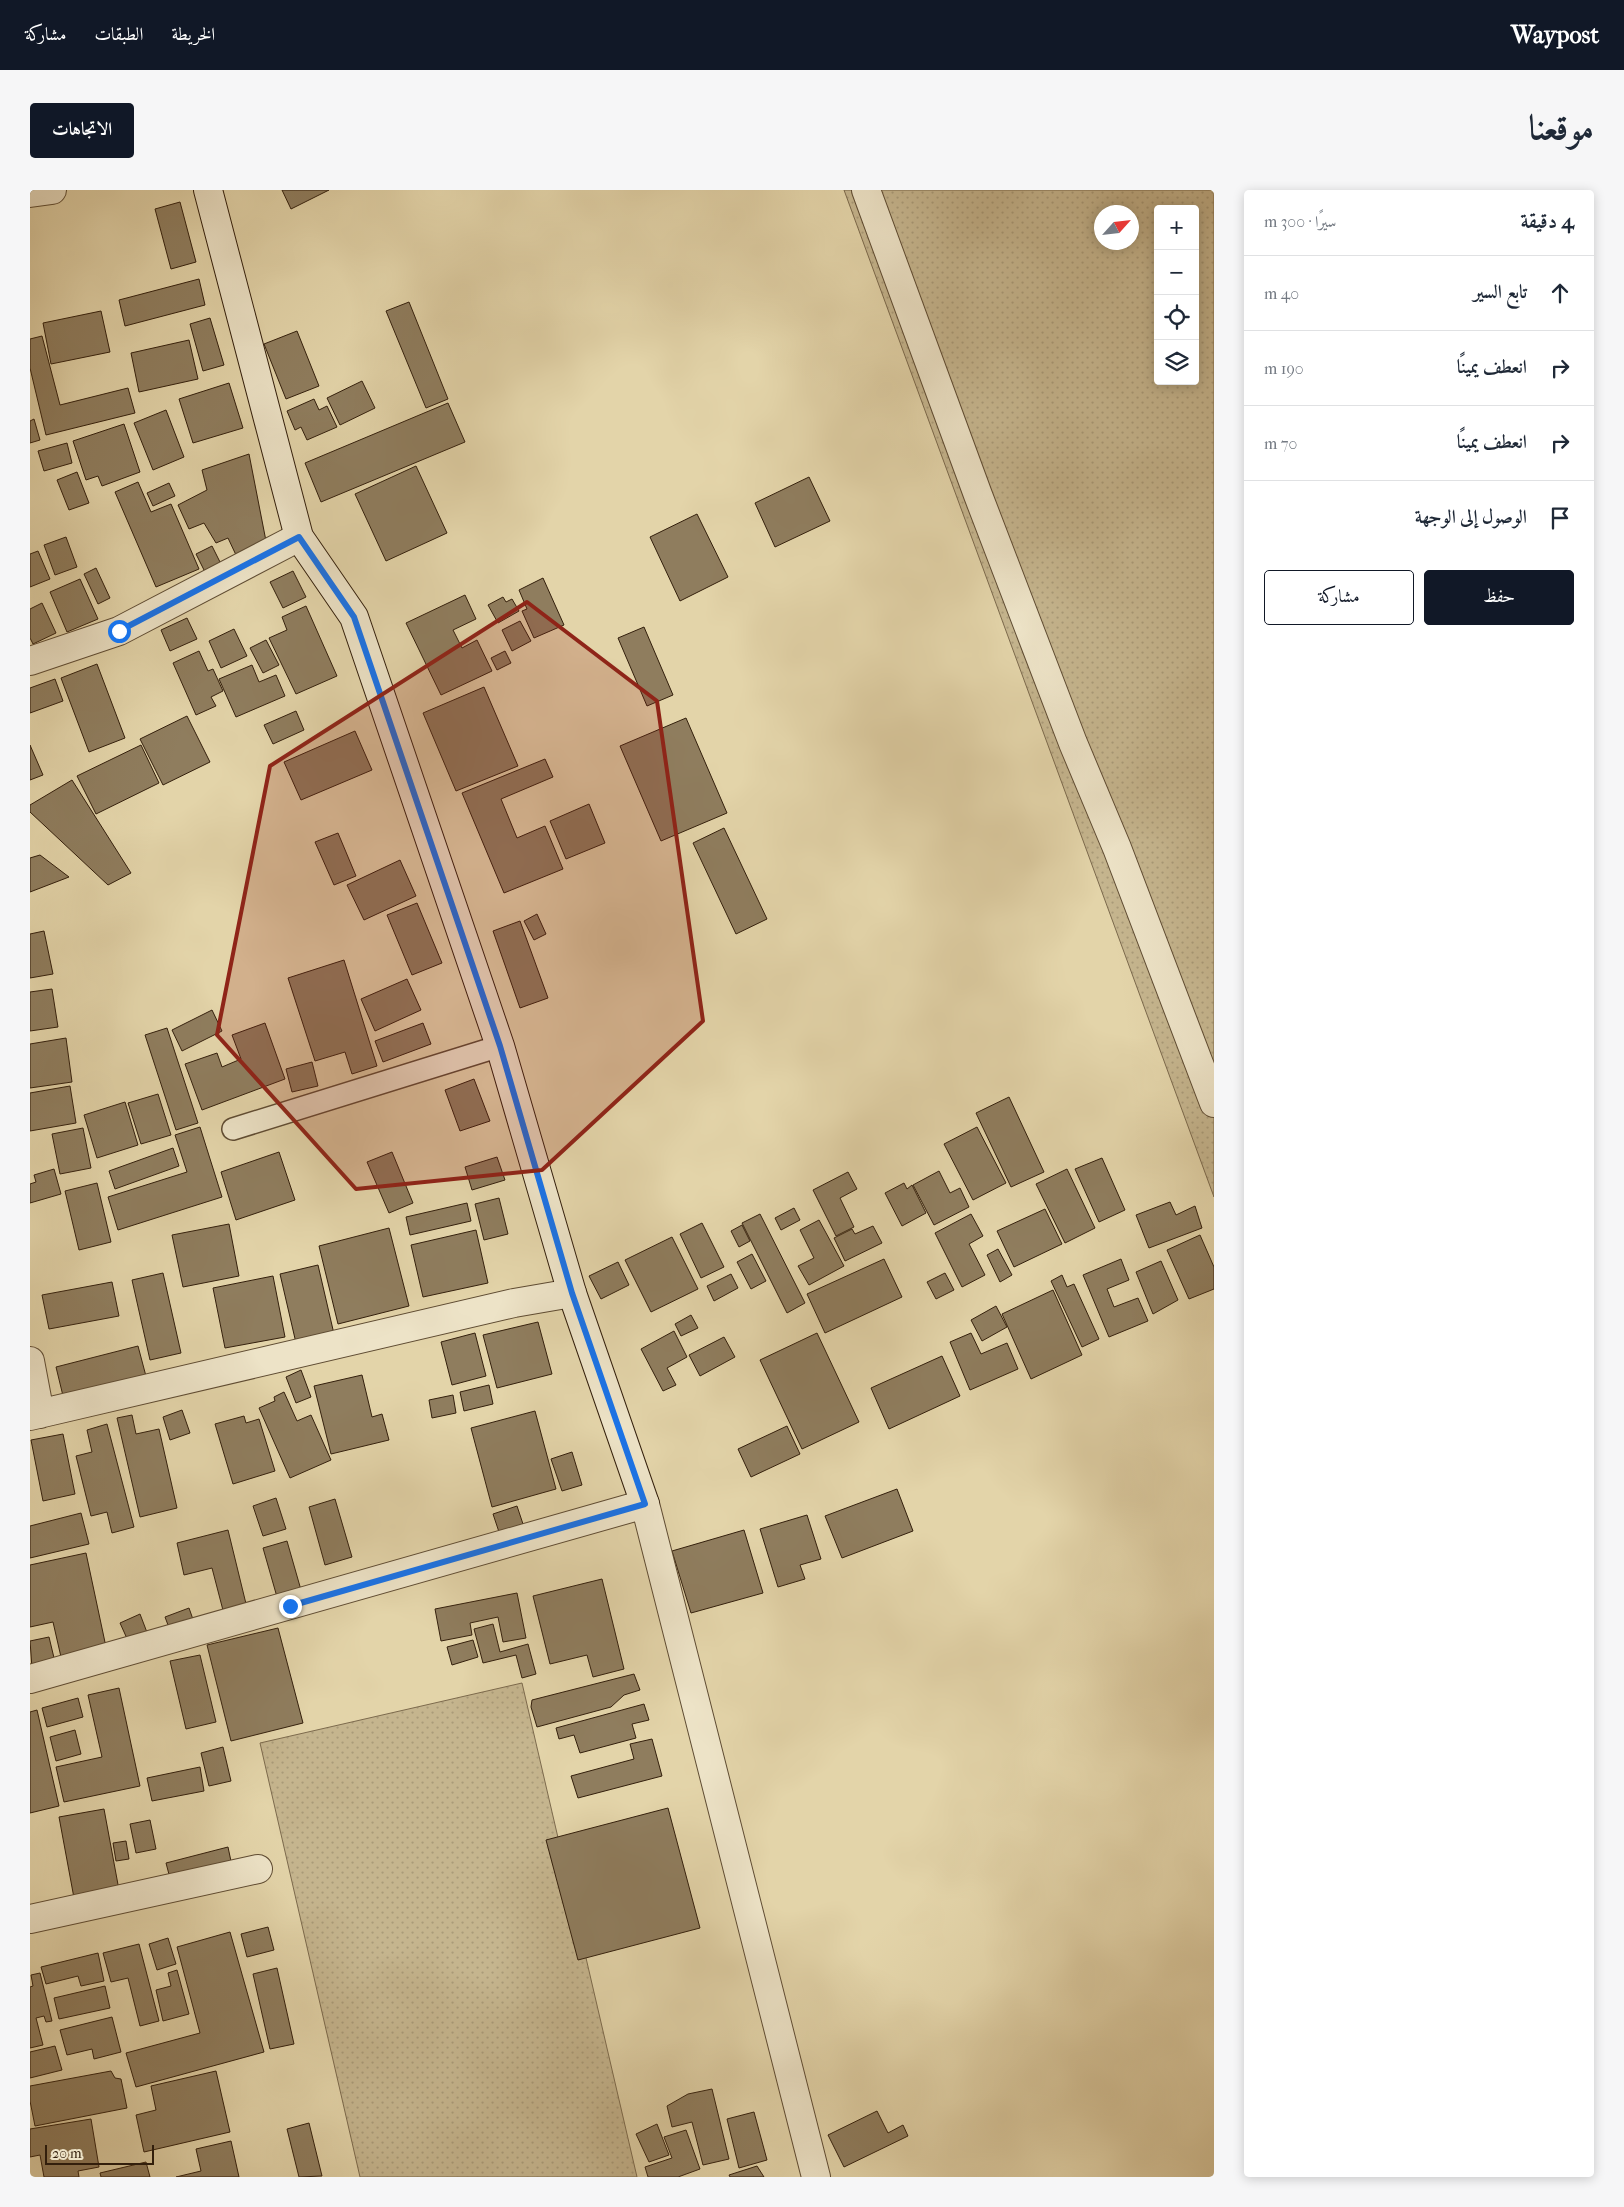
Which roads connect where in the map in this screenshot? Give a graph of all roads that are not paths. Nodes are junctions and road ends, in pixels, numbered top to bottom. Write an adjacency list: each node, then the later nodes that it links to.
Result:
1 (52, 190): 4 (street)
2 (208, 190): 5 (street)
3 (866, 190): 8 (street)
4 (30, 193)
5 (299, 537): 6 (street); 7 (street)
6 (30, 662)
7 (500, 1046): 9 (lane); 10 (street)
8 (1214, 1103)
9 (233, 1129)
10 (572, 1293): 12 (street); 13 (street)
11 (30, 1361): 12 (street)
12 (35, 1415)
13 (645, 1504): 14 (street); 17 (street)
14 (30, 1680)
15 (258, 1868): 16 (street)
16 (30, 1919)
17 (816, 2177)

